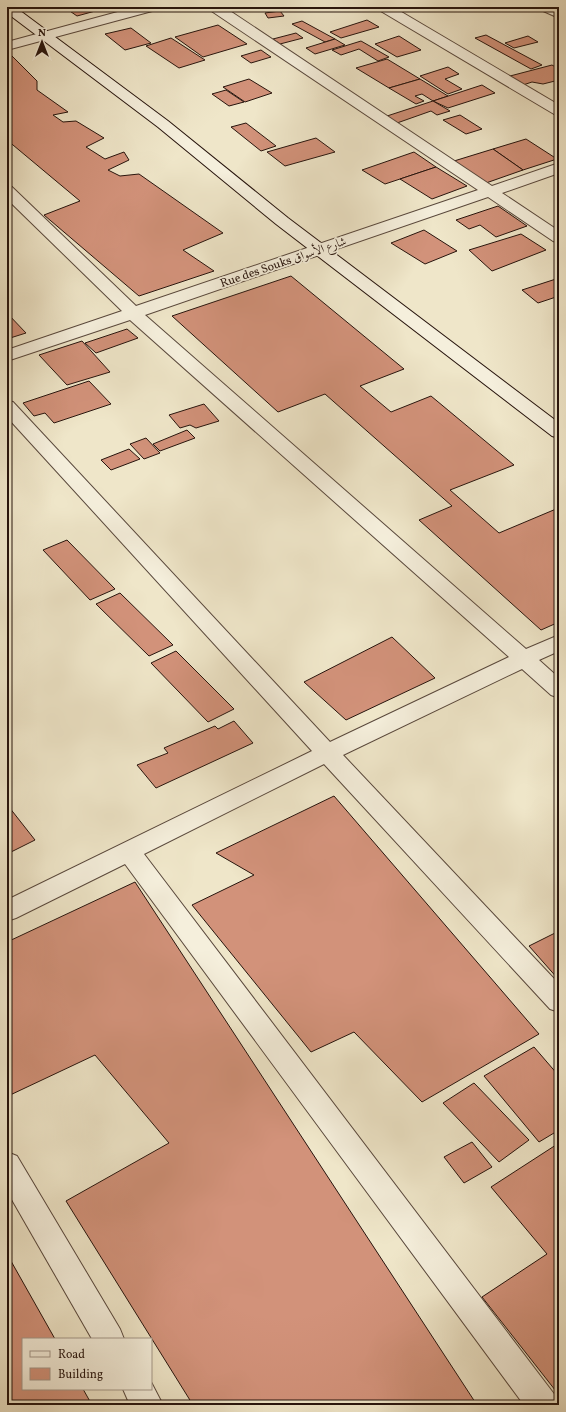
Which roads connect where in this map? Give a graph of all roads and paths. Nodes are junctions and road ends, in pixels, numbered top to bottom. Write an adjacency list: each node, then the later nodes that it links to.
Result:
1 (7, 7): 7 (street)
2 (151, 7): 7 (street)
3 (215, 7): 12 (street)
4 (384, 7): 9 (street)
5 (546, 7): 6 (street)
6 (559, 14)
7 (46, 35): 8 (street); 14 (street)
8 (7, 46)
9 (559, 111)
10 (559, 168): 12 (street, Rue des Souks شارع الأسواق)
11 (7, 190): 15 (street)
12 (490, 191): 13 (street); 14 (street, Rue des Souks شارع الأسواق)
13 (559, 238)
14 (321, 249): 15 (street, Rue des Souks شارع الأسواق); 18 (street)
15 (133, 313): 16 (street, Rue des Souks شارع الأسواق); 20 (street)
16 (7, 356)
17 (7, 406): 22 (street)
18 (559, 432)
19 (559, 642): 20 (street)
20 (524, 658): 21 (street); 22 (street)
21 (559, 690)
22 (327, 753): 23 (street); 25 (street)
23 (128, 850): 24 (street); 30 (street)
24 (7, 910)
25 (559, 1001)
26 (7, 1165): 27 (street)
27 (108, 1338)
28 (139, 1390): 29 (street)
29 (148, 1405)
30 (543, 1405)

